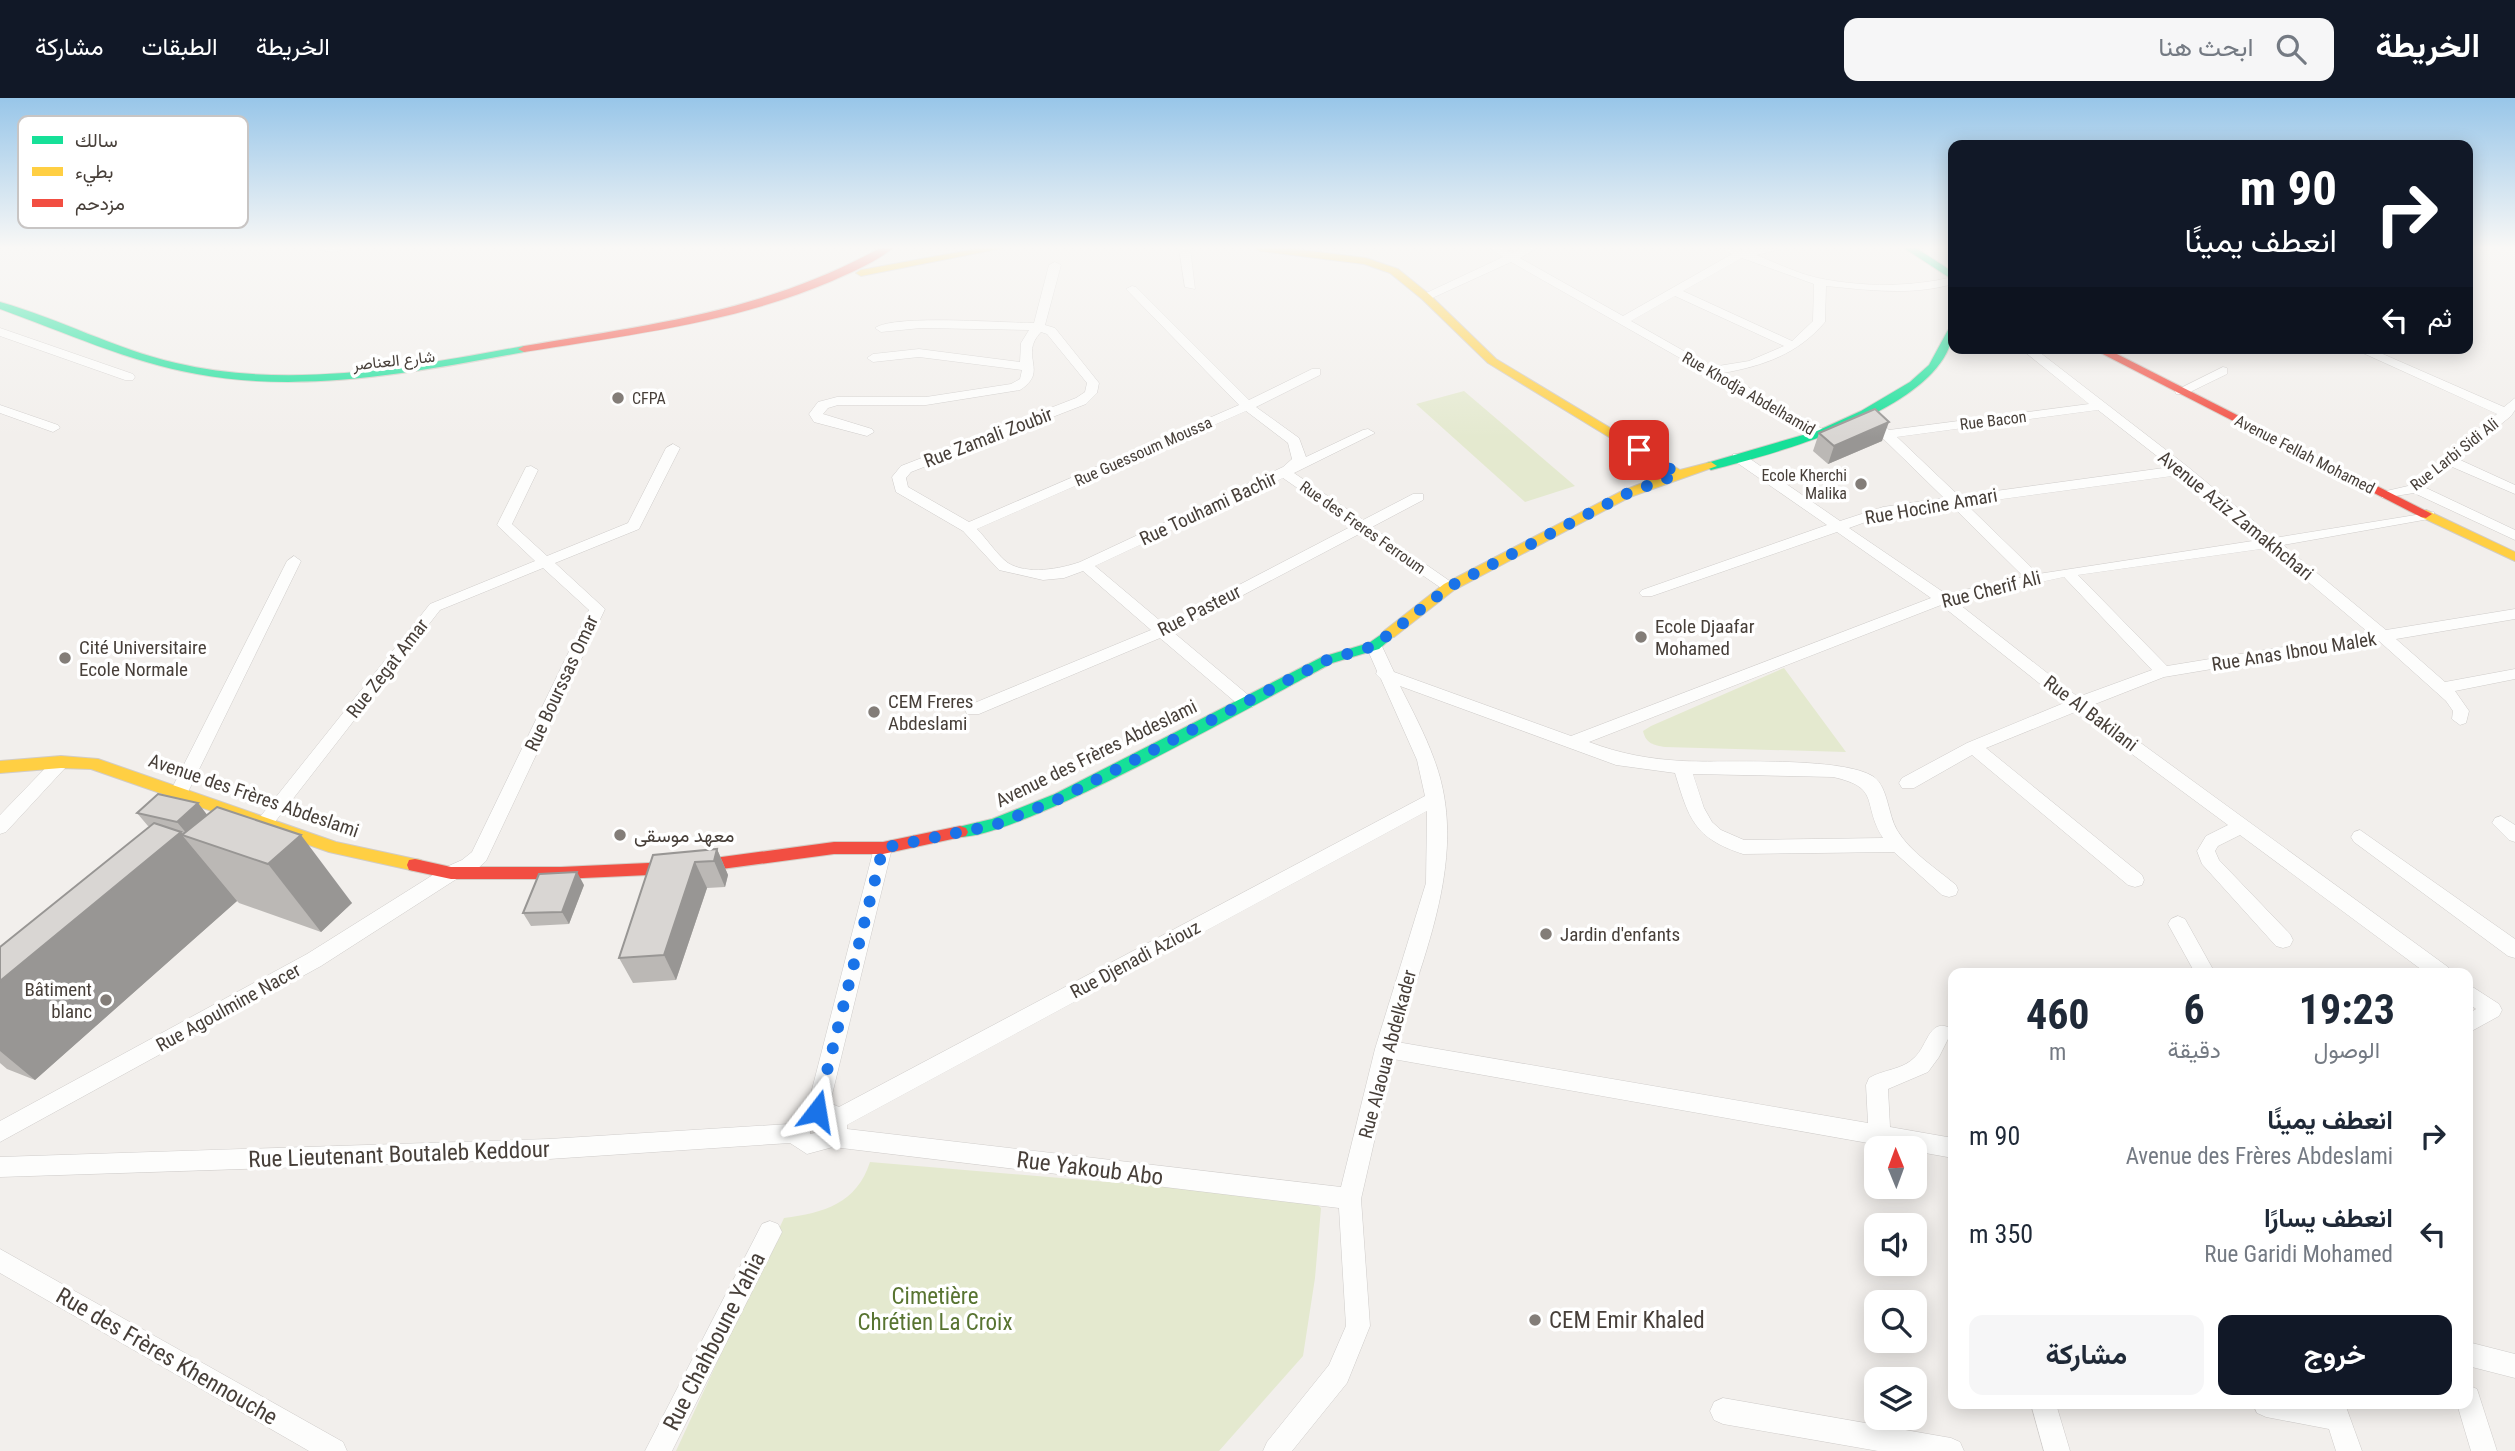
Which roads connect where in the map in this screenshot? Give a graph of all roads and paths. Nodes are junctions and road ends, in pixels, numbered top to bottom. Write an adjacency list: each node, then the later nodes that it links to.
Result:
1 (17, 311): 4 (main road)
2 (61, 311): 14 (main road)
3 (681, 311): 18 (main road, شارع العناصر)
4 (731, 311)
5 (1043, 311): 13 (street)
6 (1154, 311): 30 (street, Rue des Freres Ferroum)
7 (1441, 311): 46 (main road)
8 (1608, 311): 12 (street, Rue Khodja Abdelhamid)
9 (1640, 311): 12 (street)
10 (1717, 311): 19 (street)
11 (1819, 311): 19 (street)
12 (1624, 320): 25 (street, Rue Khodja Abdelhamid)
13 (1039, 327): 15 (street); 24 (street); 55 (street, Rue Zamali Zoubir)
14 (108, 328)
15 (881, 328)
16 (0, 332): 28 (street)
17 (1948, 340): 34 (main road, Avenue des Frères Abdeslami)
18 (158, 345)
19 (1794, 346): 25 (street)
20 (2034, 354): 31 (street, Avenue Aziz Zamakhchari)
21 (2108, 354): 29 (main road, Avenue Fellah Mohamed)
22 (2374, 354): 32 (street)
23 (873, 358): 24 (street)
24 (1026, 367): 36 (street)
25 (1710, 371): 38 (street, Rue Khodja Abdelhamid)
26 (2223, 371): 29 (street)
27 (1316, 372): 30 (street, Rue Guessoum Moussa)
28 (129, 377)
29 (2181, 391): 49 (main road, Avenue Fellah Mohamed)
30 (1247, 406): 45 (street, Rue des Freres Ferroum); 55 (street, Rue Guessoum Moussa)
31 (2101, 406): 39 (street, Rue Bacon); 44 (street, Avenue Aziz Zamakhchari)
32 (2511, 407): 42 (street, Rue Larbi Sidi Ali)
33 (0, 409): 35 (street)
34 (1865, 413): 38 (main road, Avenue des Frères Abdeslami); 39 (street)
35 (53, 428)
36 (867, 432)
37 (1368, 433): 45 (street, Rue Touhami Bachir)
38 (1821, 434): 41 (main road, Avenue des Frères Abdeslami)
39 (1886, 434): 51 (street)
40 (673, 448): 60 (street, Rue Zegat Amar)
41 (1738, 457): 46 (main road, Avenue des Frères Abdeslami); 53 (street, Rue Al Bakilani)
42 (2449, 460): 47 (street, Rue Larbi Sidi Ali); 48 (street)
43 (531, 470): 60 (street, Rue Bourssas Omar)
44 (2183, 470): 51 (street, Rue Hocine Amari); 57 (street, Avenue Aziz Zamakhchari)
45 (1285, 473): 54 (street, Rue des Freres Ferroum); 61 (street, Rue Touhami Bachir)
46 (1678, 474): 64 (main road, Avenue des Frères Abdeslami)
47 (2415, 488): 49 (street, Rue Larbi Sidi Ali); 56 (street)
48 (2515, 490)
49 (2387, 495): 52 (main road, Avenue Fellah Mohamed)
50 (1418, 497): 54 (street, Rue Pasteur)
51 (1951, 500): 53 (street, Rue Hocine Amari); 63 (street)
52 (2429, 515): 57 (street, Rue Cherif Ali); 58 (main road, Avenue Fellah Mohamed)
53 (1838, 525): 65 (street, Rue Hocine Amari); 66 (street, Rue Al Bakilani)
54 (1360, 526): 64 (street, Rue des Freres Ferroum); 68 (street, Rue Pasteur)
55 (968, 528): 61 (street, Rue Zamali Zoubir)
56 (2515, 536)
57 (2271, 543): 62 (street, Rue Cherif Ali); 69 (street, Avenue Aziz Zamakhchari)
58 (2515, 557)
59 (294, 561): 85 (street)
60 (545, 563): 87 (street, Rue Zegat Amar); 95 (street, Rue Bourssas Omar)
61 (1085, 565): 68 (street)
62 (2067, 572): 63 (street, Rue Cherif Ali); 71 (street)
63 (2034, 578): 66 (street, Rue Cherif Ali)
64 (1449, 587): 70 (main road, Avenue des Frères Abdeslami)
65 (1647, 593)
66 (1943, 599): 76 (street, Rue Al Bakilani); 79 (street, Rue Cherif Ali)
67 (2515, 614): 69 (street, Rue Anas Ibnou Malek)
68 (1164, 630): 75 (street); 77 (street, Rue Pasteur)
69 (2383, 636): 71 (street, Rue Anas Ibnou Malek); 74 (street, Avenue Aziz Zamakhchari)
70 (1374, 646): 72 (street, Rue Alaoua Abdelkader); 75 (main road, Avenue des Frères Abdeslami)
71 (2163, 672): 76 (street, Rue Anas Ibnou Malek)
72 (1384, 674): 79 (street); 86 (street, Rue Alaoua Abdelkader)
73 (2515, 674): 74 (street)
74 (2442, 688): 78 (street, Avenue Aziz Zamakhchari)
75 (1247, 703): 94 (main road, Avenue des Frères Abdeslami)
76 (2076, 704): 80 (street, Rue Anas Ibnou Malek); 89 (street, Rue Al Bakilani)
77 (973, 710)
78 (2460, 719)
79 (1573, 742): 82 (street)
80 (1973, 747): 84 (street, Rue Anas Ibnou Malek); 96 (street)
81 (61, 762): 83 (main road, Avenue des Frères Abdeslami); 85 (main road, Avenue des Frères Abdeslami); 90 (street)
82 (1682, 767): 93 (street); 93 (street)
83 (0, 768)
84 (1908, 783)
85 (179, 792): 87 (main road, Avenue des Frères Abdeslami)
86 (1434, 799): 106 (street, Rue Alaoua Abdelkader); 107 (street, Rue Djenadi Aziouz)
87 (265, 822): 95 (main road, Avenue des Frères Abdeslami)
88 (2501, 822): 91 (street)
89 (2242, 826): 99 (street); 102 (street, Rue Al Bakilani)
90 (0, 827)
91 (2515, 835)
92 (2360, 837): 100 (street)
93 (1898, 845): 97 (street)
94 (883, 848): 95 (main road, Avenue des Frères Abdeslami); 107 (street)
95 (451, 873): 108 (street, Rue Agoulmine Nacer)
96 (2135, 880)
97 (1949, 890)
98 (2178, 924): 101 (street)
99 (2283, 940)
100 (2515, 950)
101 (2202, 968)
102 (2434, 968)
103 (2473, 996): 104 (street)
104 (2473, 1021)
105 (1941, 1033): 110 (street)
106 (1385, 1049): 110 (street); 113 (street, Rue Alaoua Abdelkader)
107 (828, 1123): 109 (street, Rue Yakoub Abo); 113 (street, Rue Yakoub Abo)
108 (0, 1132)
109 (798, 1133): 112 (street, Rue Lieutenant Boutaleb Keddour)
110 (1880, 1135): 111 (street)
111 (1948, 1147)
112 (0, 1167)
113 (1350, 1199): 125 (street, Rue Alaoua Abdelkader)
114 (770, 1232): 124 (street, Rue Chahboune Yahia)
115 (0, 1260): 123 (street, Rue des Frères Khennouche)
116 (2473, 1355): 117 (street)
117 (2515, 1366)
118 (2045, 1409): 127 (street)
119 (2316, 1409): 122 (street)
120 (2471, 1409): 129 (street)
121 (1723, 1411): 126 (street)
122 (2336, 1411): 128 (street)
123 (334, 1451)
124 (658, 1451)
125 (1276, 1451)
126 (1951, 1451)
127 (2057, 1451)
128 (2349, 1451)
129 (2484, 1451)

